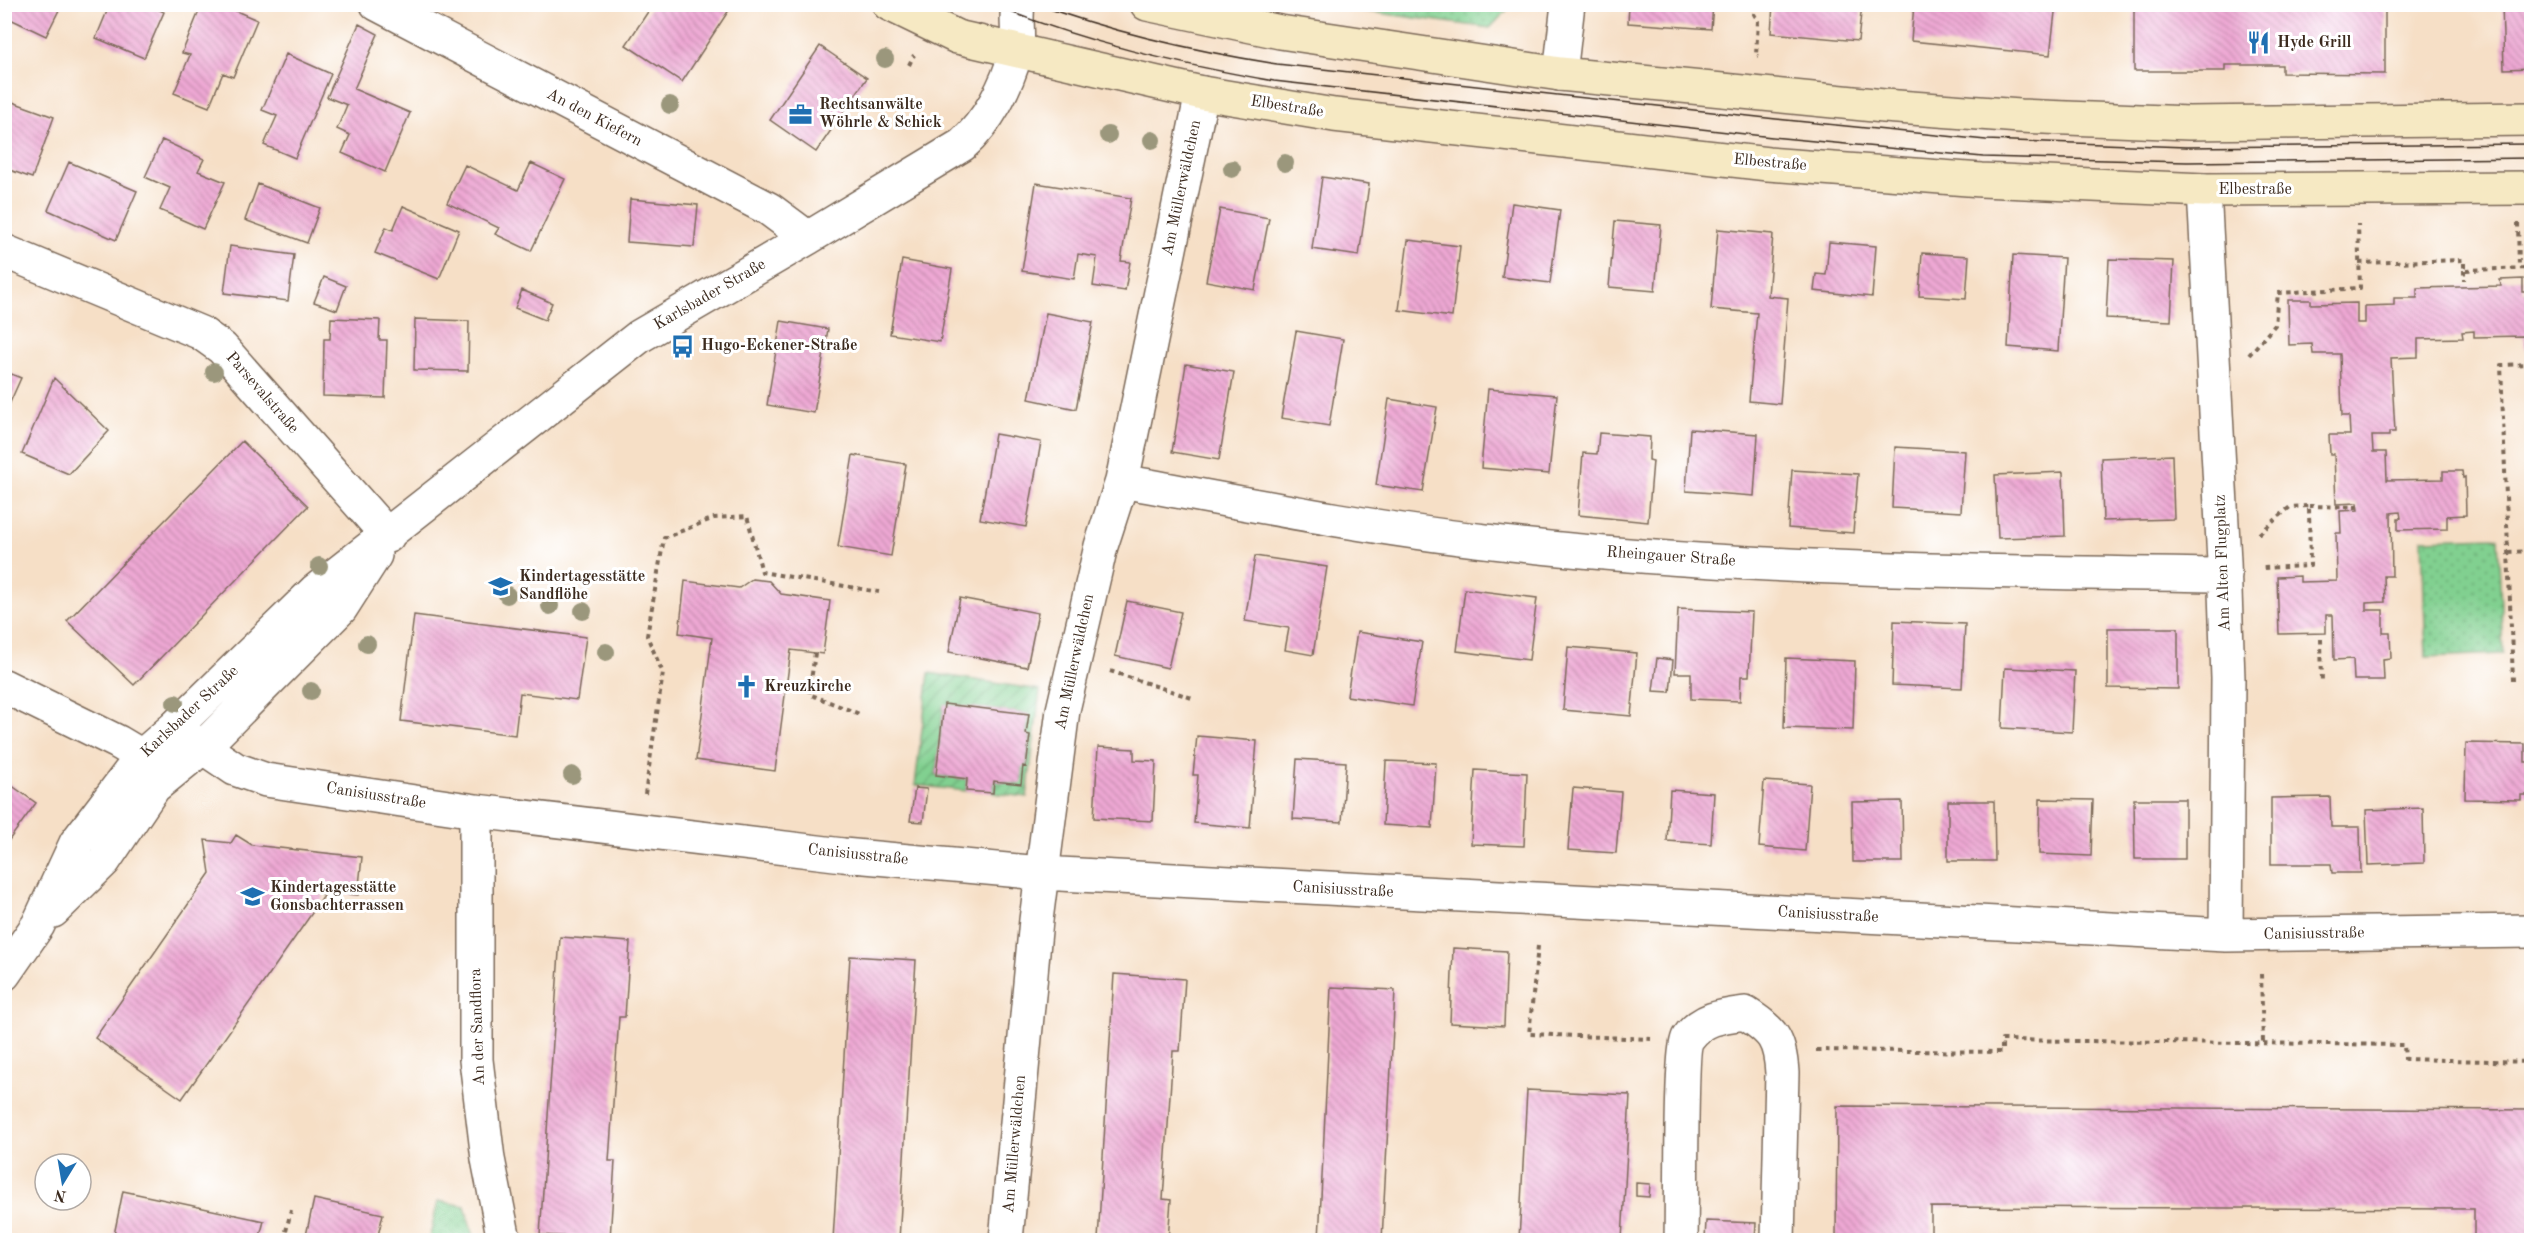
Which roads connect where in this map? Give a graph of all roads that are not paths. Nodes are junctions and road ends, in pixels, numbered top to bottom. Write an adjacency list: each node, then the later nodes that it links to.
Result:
1 (377, 4): 12 (street, An den Kiefern)
2 (889, 4): 6 (main road, Elbestraße)
3 (1018, 4): 6 (street)
4 (1147, 4): 7 (main road)
5 (1568, 4): 7 (street)
6 (1017, 50): 8 (main road, Elbestraße); 12 (street, Karlsbader Straße)
7 (1560, 74): 9 (main road)
8 (1202, 93): 11 (main road, Elbestraße); 14 (street, Am Müllerwäldchen)
9 (2532, 119)
10 (2532, 188): 11 (main road, Elbestraße)
11 (2204, 190): 16 (street, Am Alten Flugplatz)
12 (808, 238): 15 (street, Karlsbader Straße)
13 (4, 251): 15 (street, Parsevalstraße)
14 (1122, 481): 16 (street, Rheingauer Straße); 23 (street, Am Müllerwäldchen)
15 (388, 536): 18 (street, Karlsbader Straße); 19 (street, Karlsbader Straße)
16 (2224, 572): 26 (street, Am Alten Flugplatz)
17 (4, 686): 20 (street)
18 (174, 728): 19 (street, Canisiusstraße); 20 (street, Karlsbader Straße)
19 (202, 748): 21 (street, Karlsbader Straße); 22 (street, Canisiusstraße)
20 (142, 756): 21 (street); 24 (street, Karlsbader Straße)
21 (171, 774): 24 (street, Karlsbader Straße)
22 (476, 811): 23 (street, Canisiusstraße); 28 (street, An der Sandflora)
23 (1041, 873): 26 (street, Canisiusstraße); 29 (street, Am Müllerwäldchen)
24 (38, 926): 27 (street, Karlsbader Straße)
25 (2532, 931): 26 (street, Canisiusstraße)
26 (2226, 935)
27 (4, 974)
28 (504, 1240)
29 (1006, 1240)
30 (1681, 1240): 31 (street)
31 (1778, 1240)

